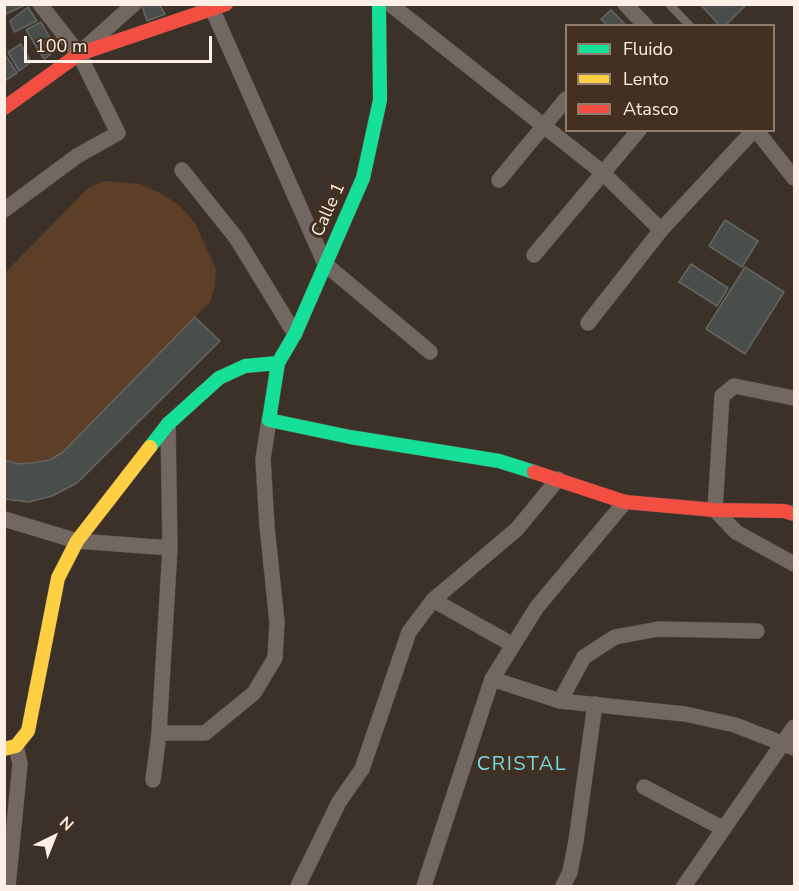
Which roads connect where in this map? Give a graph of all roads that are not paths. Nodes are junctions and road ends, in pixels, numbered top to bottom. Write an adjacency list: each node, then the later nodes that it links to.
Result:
1 (40, 4): 10 (street)
2 (134, 4): 10 (street)
3 (379, 4): 24 (main road, Calle 1)
4 (390, 4): 13 (street)
5 (625, 4): 8 (street)
6 (669, 4): 9 (lane)
7 (216, 6): 10 (main road); 24 (street)
8 (637, 23)
9 (688, 24)
10 (79, 54): 12 (main road); 21 (street)
11 (565, 101): 13 (street)
12 (4, 108)
13 (543, 127): 18 (street); 20 (street)
14 (637, 132): 18 (street)
15 (753, 132): 22 (street)
16 (757, 132): 19 (street)
17 (182, 170): 26 (street)
18 (602, 172): 22 (street); 23 (street)
19 (795, 178)
20 (499, 180)
21 (4, 210)
22 (661, 230): 25 (street)
23 (534, 255)
24 (325, 264): 26 (main road, Calle 1); 27 (street)
25 (588, 323)
26 (295, 334): 28 (main road, Calle 1)
27 (430, 352)
28 (278, 363): 30 (main road, Calle 1); 31 (main road)
29 (795, 398): 34 (street)
30 (269, 420): 32 (main road); 47 (street)
31 (168, 424): 37 (main road); 38 (street)
32 (558, 479): 33 (main road); 40 (street)
33 (625, 502): 34 (main road); 42 (street)
34 (715, 510): 35 (main road); 39 (street)
35 (795, 514)
36 (4, 519): 37 (street)
37 (77, 542): 38 (street); 49 (main road)
38 (170, 548): 47 (street)
39 (795, 564)
40 (432, 600): 42 (street); 54 (street)
41 (757, 631): 44 (street)
42 (513, 645): 43 (street)
43 (492, 680): 44 (street); 55 (street)
44 (560, 701): 45 (street)
45 (595, 704): 48 (street); 56 (street)
46 (795, 727): 48 (street)
47 (159, 733): 50 (street)
48 (789, 745): 52 (street)
49 (10, 748): 53 (street)
50 (153, 780)
51 (644, 787): 52 (street)
52 (724, 829): 57 (street)
53 (8, 886)
54 (298, 886)
55 (424, 886)
56 (563, 886)
57 (684, 886)

